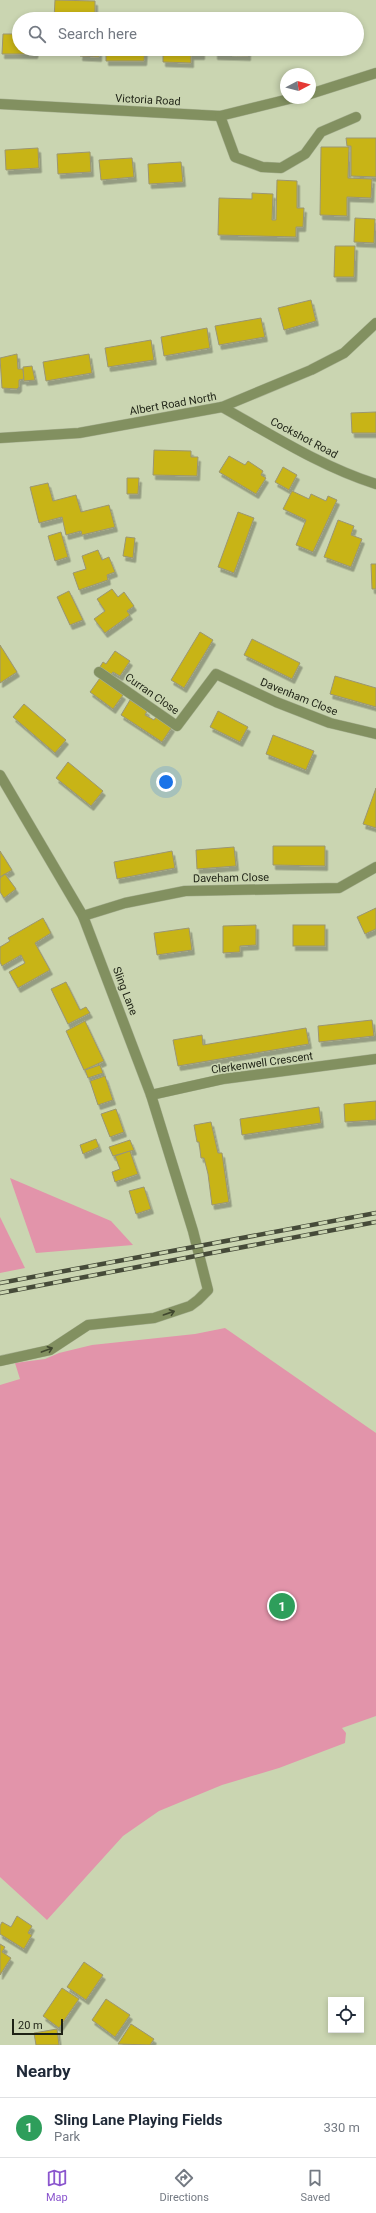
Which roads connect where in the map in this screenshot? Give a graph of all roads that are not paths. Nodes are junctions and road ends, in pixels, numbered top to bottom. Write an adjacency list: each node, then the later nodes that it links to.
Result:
1 (376, 73): 2 (street)
2 (316, 92)
3 (280, 101): 5 (street, Victoria Road)
4 (0, 104): 5 (street, Victoria Road)
5 (220, 116): 6 (street)
6 (356, 117)
7 (376, 323): 8 (street, Albert Road North)
8 (222, 408): 9 (street, Albert Road North); 10 (street, Cockshot Road)
9 (0, 438)
10 (376, 484)
11 (99, 672): 12 (street, Curran Close)
12 (216, 674): 13 (street, Davenham Close)
13 (376, 734)
14 (0, 775): 16 (street, Sling Lane)
15 (376, 867): 16 (street, Daveham Close)
16 (83, 916): 18 (street, Sling Lane)
17 (376, 1059): 18 (street, Clerkenwell Crescent)
18 (152, 1095): 19 (street, Sling Lane, one-way to 18)
19 (5, 1360)

